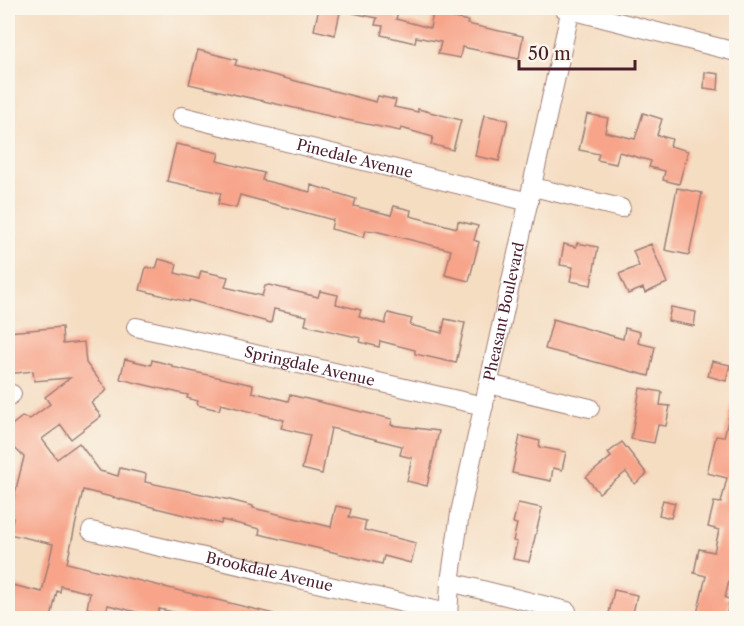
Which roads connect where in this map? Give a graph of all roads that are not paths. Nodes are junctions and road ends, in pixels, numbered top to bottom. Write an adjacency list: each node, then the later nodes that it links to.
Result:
1 (568, 9): 2 (street); 4 (street, Pheasant Boulevard)
2 (736, 52)
3 (183, 116): 4 (street, Pinedale Avenue)
4 (531, 195): 5 (street, Pinedale Avenue); 7 (street, Pheasant Boulevard)
5 (621, 208)
6 (136, 327): 8 (street, Springdale Avenue)
7 (489, 384): 8 (street, Pheasant Boulevard); 9 (street)
8 (484, 406): 11 (street, Pheasant Boulevard)
9 (590, 408)
10 (91, 531): 13 (street, Brookdale Avenue)
11 (450, 582): 12 (street); 13 (street, Pheasant Boulevard)
12 (567, 611)
13 (448, 616)

